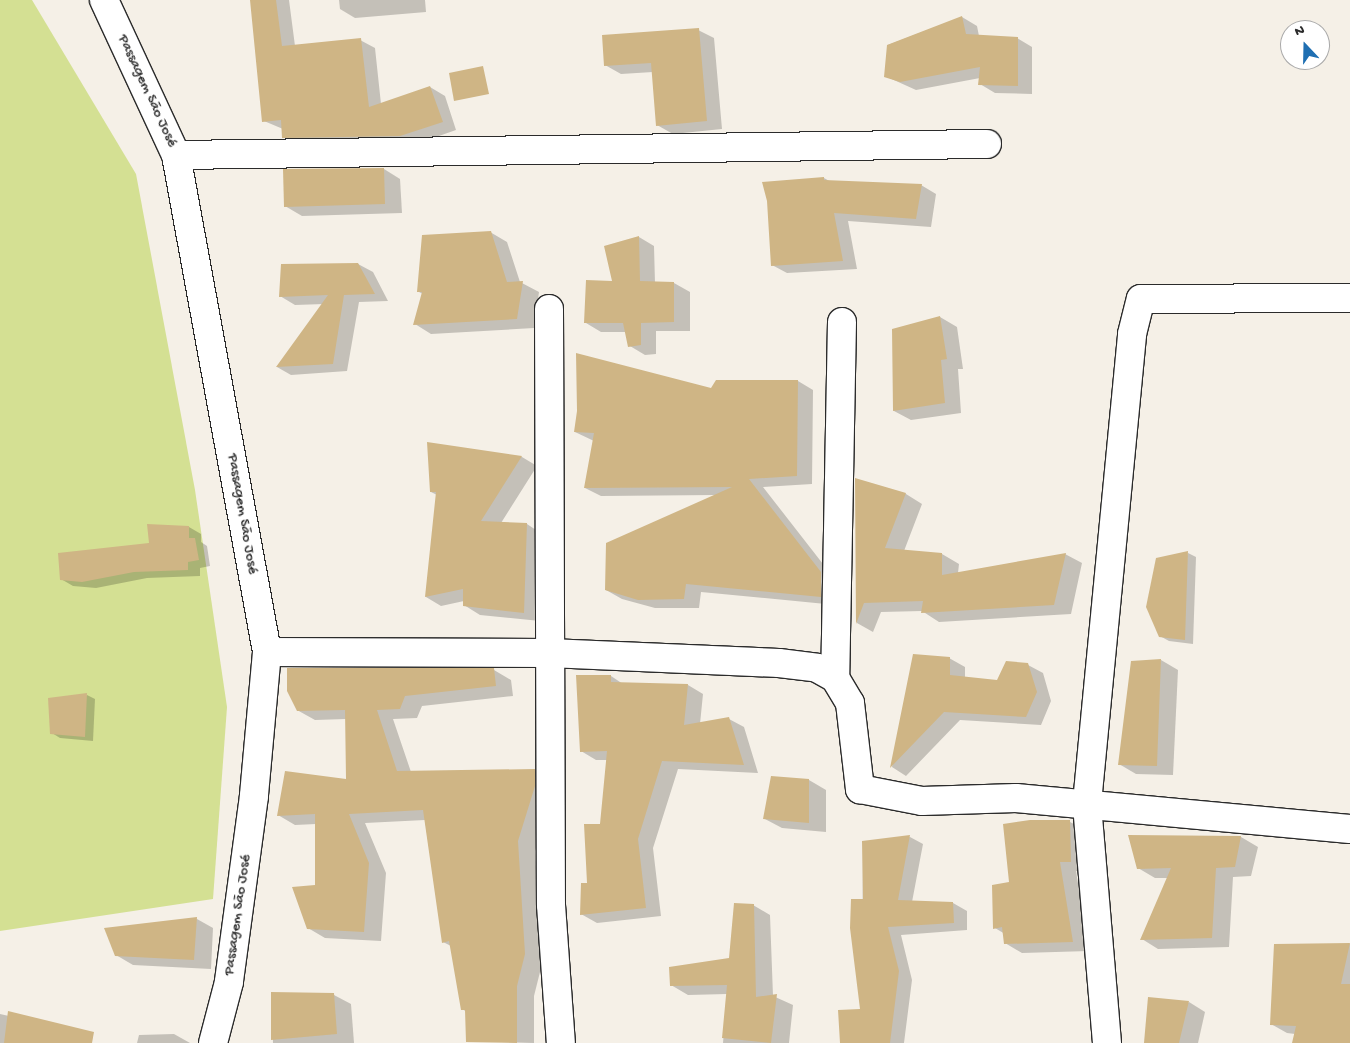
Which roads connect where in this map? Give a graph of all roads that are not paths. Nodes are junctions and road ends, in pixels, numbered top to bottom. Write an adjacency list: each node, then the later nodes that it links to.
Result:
1 (111, 4): 3 (street, Passagem São José)
2 (988, 144): 3 (street)
3 (176, 155): 7 (street, Passagem São José)
4 (1350, 298): 10 (street)
5 (549, 309): 8 (street)
6 (842, 322): 9 (street)
7 (268, 652): 8 (street); 12 (street, Passagem São José)
8 (549, 653): 9 (street); 13 (street)
9 (835, 678): 10 (street)
10 (1087, 803): 11 (street); 14 (street)
11 (1350, 829)
12 (213, 1043)
13 (561, 1043)
14 (1107, 1043)

